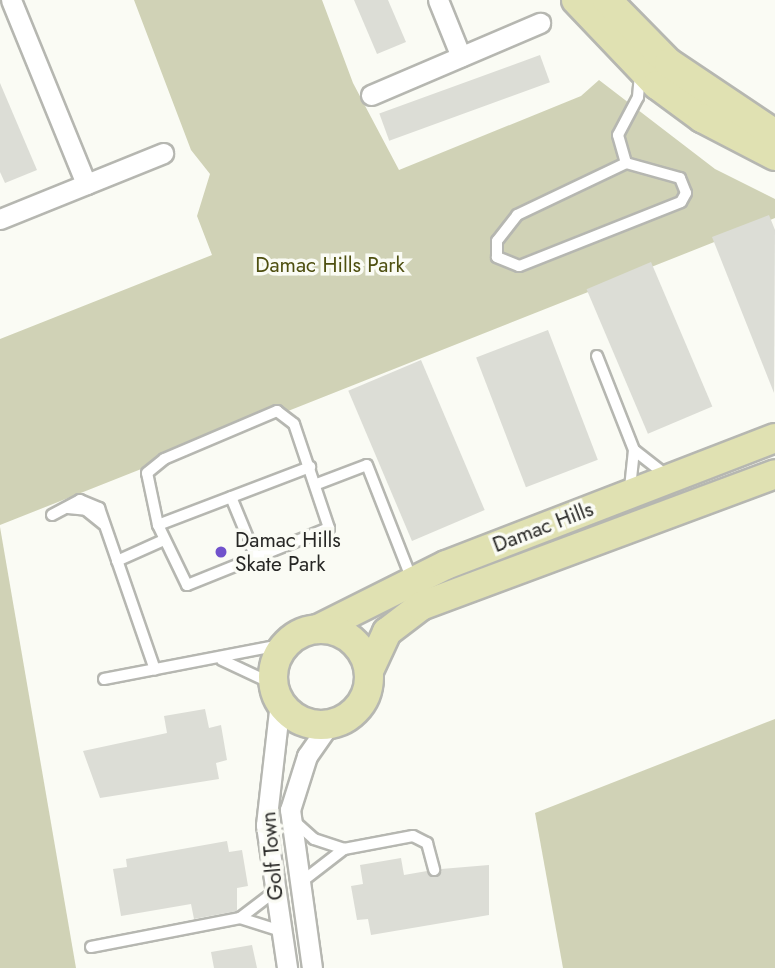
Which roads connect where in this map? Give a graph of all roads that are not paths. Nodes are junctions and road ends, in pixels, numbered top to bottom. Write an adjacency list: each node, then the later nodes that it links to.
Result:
1 (11, 0): 13 (street)
2 (438, 0): 6 (street)
3 (576, 0): 7 (street)
4 (607, 0): 9 (street)
5 (540, 23): 6 (street)
6 (461, 57): 8 (street)
7 (639, 83): 11 (street); 12 (lane)
8 (371, 95)
9 (775, 135)
10 (163, 153): 13 (street)
11 (775, 156)
12 (626, 163): 12 (lane)
13 (86, 184): 14 (street)
14 (0, 219)
15 (597, 356): 17 (lane)
16 (775, 438): 20 (street, Damac Hills)
17 (634, 450): 20 (lane); 22 (lane)
18 (310, 467): 21 (lane); 23 (lane); 25 (lane)
19 (775, 474): 34 (street, Damac Hills)
20 (672, 478): 22 (street, Damac Hills)
21 (317, 484): 27 (lane); 29 (lane)
22 (628, 495): 29 (street, Damac Hills)
23 (232, 497): 25 (lane); 27 (lane)
24 (52, 515): 28 (lane)
25 (158, 525): 26 (lane)
26 (164, 540): 27 (lane); 28 (lane)
27 (257, 560)
28 (117, 561): 33 (lane)
29 (412, 580): 30 (street, Damac Hills)
30 (318, 629): 31 (street); 34 (street)
31 (285, 644): 32 (lane); 36 (street)
32 (218, 659): 33 (lane); 36 (lane)
33 (156, 670): 35 (lane)
34 (369, 671): 37 (street)
35 (104, 679)
36 (276, 693): 37 (street); 42 (street, Golf Town)
37 (329, 724): 38 (street, Golf Town)
38 (291, 817): 39 (lane); 41 (street, Golf Town)
39 (344, 849): 40 (lane); 41 (lane)
40 (434, 870)
41 (299, 885): 47 (street, Golf Town)
42 (274, 892): 43 (lane); 44 (street, Golf Town)
43 (240, 918): 44 (lane); 45 (lane)
44 (281, 931): 46 (street, Golf Town)
45 (91, 947)
46 (287, 968)
47 (312, 968)

